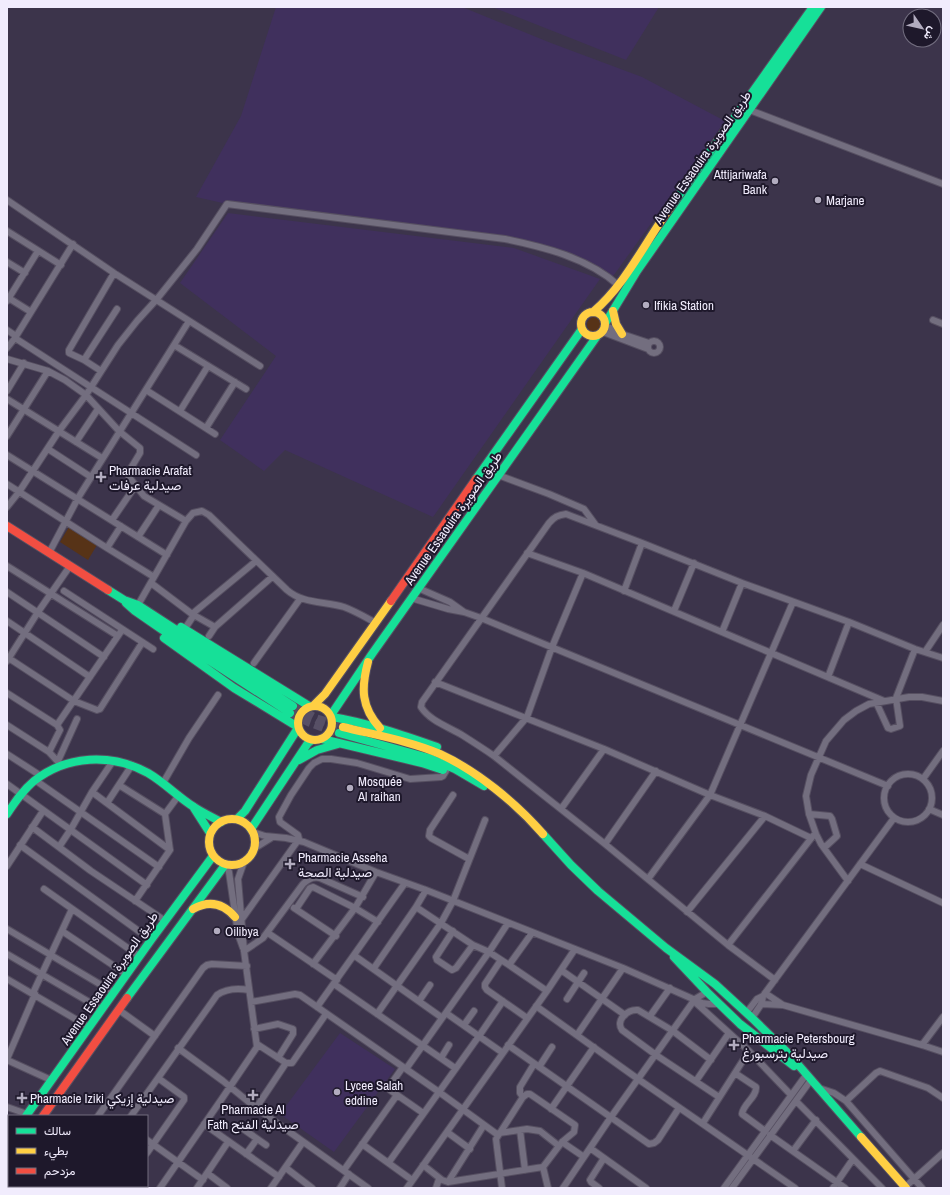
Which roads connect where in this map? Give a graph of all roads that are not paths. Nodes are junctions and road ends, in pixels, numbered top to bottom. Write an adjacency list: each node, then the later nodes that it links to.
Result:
1 (813, 7): 3 (main road, Avenue Essaouira طريق الصويرة)
2 (821, 7): 3 (main road, Avenue Essaouira طريق الصويرة)
3 (745, 108): 4 (street); 13 (main road, Avenue Essaouira طريق الصويرة); 17 (main road, Avenue Essaouira طريق الصويرة)
4 (943, 184)
5 (7, 200): 7 (street)
6 (7, 231): 8 (street)
7 (73, 244): 10 (street); 12 (street)
8 (38, 251): 10 (street); 11 (street)
9 (7, 262): 11 (street)
10 (60, 265): 18 (street)
11 (25, 273): 14 (street)
12 (114, 273): 15 (street); 31 (street)
13 (618, 285): 15 (street); 19 (main road, Avenue Essaouira طريق الصويرة)
14 (8, 299): 18 (street)
15 (157, 299): 21 (street); 36 (street)
16 (117, 309): 31 (street)
17 (613, 311): 24 (main road, Avenue Essaouira طريق الصويرة); 26 (main road)
18 (31, 312): 27 (street)
19 (593, 312): 23 (main road); 24 (main road)
20 (933, 320): 22 (street)
21 (190, 321): 28 (street); 34 (street)
22 (943, 324)
23 (582, 329): 24 (main road); 105 (main road, Avenue Essaouira طريق الصويرة)
24 (603, 329): 26 (street); 26 (street); 59 (main road, Avenue Essaouira طريق الصويرة)
25 (7, 330): 27 (street)
26 (622, 334)
27 (16, 337): 29 (street); 38 (street)
28 (174, 345): 33 (street); 40 (street)
29 (7, 348)
30 (7, 359): 32 (street)
31 (84, 360): 36 (street)
32 (24, 363): 35 (street); 41 (street)
33 (208, 366): 37 (street); 46 (street)
34 (260, 366)
35 (48, 371): 42 (street); 44 (street)
36 (101, 372): 38 (street)
37 (235, 382): 39 (street); 48 (street)
38 (91, 387): 42 (street); 47 (street)
39 (246, 389)
40 (146, 390): 46 (street); 47 (street)
41 (7, 391)
42 (86, 395): 45 (street); 49 (street)
43 (7, 399): 44 (street)
44 (24, 409): 49 (street); 52 (street)
45 (98, 409): 50 (street); 53 (street)
46 (180, 411): 48 (street)
47 (131, 413): 50 (street); 56 (street)
48 (206, 428): 51 (street)
49 (59, 431): 53 (street); 54 (street)
50 (119, 431): 57 (street); 62 (street)
51 (215, 434)
52 (7, 436)
53 (76, 442): 57 (street)
54 (48, 449): 58 (street); 60 (street)
55 (7, 455): 58 (street)
56 (196, 455)
57 (102, 458): 60 (street)
58 (33, 470): 63 (street); 64 (street)
59 (498, 474): 70 (street); 87 (main road, Avenue Essaouira طريق الصويرة)
60 (91, 477): 64 (street)
61 (7, 484): 63 (street)
62 (136, 485): 65 (street); 67 (street)
63 (19, 492): 66 (street); 69 (street)
64 (78, 498): 67 (street); 69 (street)
65 (159, 505): 68 (street); 73 (street)
66 (7, 507)
67 (112, 520): 72 (street)
68 (186, 521): 78 (street); 79 (street)
69 (65, 522): 75 (street); 76 (street)
70 (595, 524): 74 (street); 77 (street)
71 (7, 526): 76 (main road)
72 (121, 526): 73 (street); 75 (street)
73 (138, 537): 78 (street)
74 (642, 543): 80 (street); 88 (street)
75 (106, 548): 85 (street)
76 (49, 553): 82 (main road)
77 (527, 553): 83 (street); 101 (street)
78 (167, 555): 85 (street)
79 (256, 561): 84 (street); 100 (street)
80 (694, 563): 86 (street); 97 (street)
81 (7, 566): 91 (street)
82 (70, 566): 91 (street); 94 (main road)
83 (583, 573): 88 (street); 115 (street)
84 (272, 576): 93 (street); 108 (street)
85 (152, 580): 96 (street); 100 (street)
86 (742, 583): 95 (street); 111 (street)
87 (418, 588): 92 (main road, Avenue Essaouira طريق الصويرة); 99 (street)
88 (624, 590): 97 (street)
89 (64, 591): 109 (street)
90 (7, 592): 98 (street)
91 (51, 594): 98 (street); 112 (street)
92 (411, 598): 99 (street); 119 (main road, Avenue Essaouira طريق الصويرة)
93 (300, 599): 105 (street); 124 (street)
94 (124, 600): 96 (main road); 103 (main road)
95 (793, 602): 104 (street); 120 (street)
96 (138, 606): 103 (main road)
97 (674, 611): 111 (street)
98 (38, 612): 110 (street); 121 (street)
99 (464, 612): 101 (street)
100 (193, 615): 107 (street); 108 (street)
101 (481, 618): 115 (street); 127 (street)
102 (7, 621): 110 (street)
103 (155, 622): 135 (main road); 136 (main road); 143 (main road)
104 (849, 622): 117 (street); 125 (street)
105 (376, 623): 135 (main road, Avenue Essaouira طريق الصويرة)
106 (943, 625): 118 (street)
107 (186, 626)
108 (215, 627): 113 (street)
109 (122, 630): 112 (street); 114 (street)
110 (25, 632): 123 (street); 126 (street)
111 (722, 632): 120 (street)
112 (118, 636): 121 (street)
113 (209, 636)
114 (142, 642): 116 (street); 131 (street)
115 (552, 647): 138 (street); 142 (street)
116 (153, 649)
117 (915, 649): 118 (street); 130 (street)
118 (926, 652): 122 (street)
119 (372, 654): 137 (main road, Avenue Essaouira طريق الصويرة); 144 (main road)
120 (771, 654): 125 (street); 142 (street)
121 (104, 657): 126 (street)
122 (943, 658)
123 (7, 659): 131 (street)
124 (254, 663)
125 (828, 677): 132 (street)
126 (90, 678): 131 (street)
127 (435, 682): 138 (street); 153 (street)
128 (7, 693): 141 (street)
129 (218, 695): 165 (street)
130 (896, 698): 132 (street); 133 (street); 134 (street)
131 (74, 701): 141 (street)
132 (884, 701): 134 (street)
133 (943, 701)
134 (876, 702): 154 (street)
135 (312, 706): 137 (main road); 143 (main road)
136 (291, 709)
137 (331, 716): 144 (main road); 146 (main road)
138 (527, 717): 149 (street); 153 (street)
139 (76, 719): 156 (street)
140 (7, 725): 151 (street)
141 (57, 725): 151 (street)
142 (741, 725): 154 (street); 172 (street)
143 (298, 728): 147 (main road); 185 (main road)
144 (381, 729): 160 (main road)
145 (341, 730): 160 (main road)
146 (322, 739): 147 (main road); 148 (main road)
147 (312, 740): 158 (main road)
148 (344, 744): 158 (main road); 159 (main road)
149 (604, 749): 161 (street); 175 (street)
150 (943, 751): 163 (street)
151 (49, 752): 156 (street)
152 (7, 754): 162 (street)
153 (494, 756): 175 (street)
154 (819, 756): 167 (street); 181 (street)
155 (113, 760): 156 (main road); 157 (main road); 168 (street)
156 (60, 763): 162 (main road)
157 (132, 765): 165 (main road); 166 (street)
158 (293, 765): 190 (main road)
159 (446, 771): 160 (main road); 194 (street)
160 (465, 771): 240 (main road)
161 (656, 771): 172 (street); 195 (street)
162 (38, 778): 169 (main road); 179 (street)
163 (923, 780): 167 (street); 176 (street)
164 (7, 784): 169 (street)
165 (163, 784): 170 (main road)
166 (119, 785): 173 (street); 180 (street)
167 (888, 786): 184 (street)
168 (92, 792): 173 (street); 179 (street)
169 (21, 794): 177 (street); 178 (main road)
170 (179, 795): 174 (main road); 180 (street)
171 (453, 795): 202 (street)
172 (710, 795): 183 (street); 209 (street)
173 (107, 803): 200 (street)
174 (192, 806): 187 (main road); 191 (main road)
175 (561, 809): 195 (street)
176 (929, 809): 182 (street); 184 (street)
177 (43, 810): 188 (street); 189 (street)
178 (8, 811)
179 (80, 812): 189 (street); 207 (street)
180 (164, 814): 200 (street)
181 (809, 814): 192 (street); 199 (street)
182 (943, 815)
183 (765, 816): 192 (street); 225 (street)
184 (894, 818): 204 (street)
185 (237, 819): 187 (main road); 190 (main road)
186 (485, 820): 202 (street)
187 (221, 822): 191 (main road)
188 (32, 827): 196 (street); 197 (street)
189 (71, 830): 197 (street); 212 (street)
190 (252, 830): 193 (street); 198 (main road)
191 (210, 833): 201 (main road)
192 (813, 836): 199 (street); 239 (street)
193 (273, 838): 194 (street); 198 (street)
194 (299, 840): 208 (street); 226 (street)
195 (605, 844): 209 (street)
196 (20, 845): 206 (street); 237 (street)
197 (59, 847): 216 (street)
198 (255, 848): 203 (main road)
199 (824, 848): 210 (street)
200 (170, 850): 207 (street)
201 (213, 856): 205 (main road); 227 (main road, Avenue Essaouira طريق الصويرة)
202 (469, 859): 217 (street)
203 (244, 862): 205 (main road); 226 (street)
204 (860, 864): 210 (street); 218 (street)
205 (226, 865): 224 (main road, Avenue Essaouira طريق الصويرة); 226 (street)
206 (7, 866)
207 (159, 868): 212 (street)
208 (376, 872): 211 (street); 215 (street)
209 (648, 880): 225 (street)
210 (848, 881): 259 (street)
211 (405, 883): 214 (street); 228 (street)
212 (147, 885): 216 (street)
213 (44, 889): 222 (street)
214 (426, 890): 217 (street); 220 (street)
215 (363, 896): 219 (street); 221 (street)
216 (135, 900): 227 (street)
217 (453, 901): 229 (street); 230 (street)
218 (943, 902)
219 (289, 905): 223 (street); 234 (street)
220 (416, 907): 229 (street); 252 (street)
221 (356, 908): 223 (street); 228 (street); 236 (street)
222 (72, 909): 232 (street); 246 (street)
223 (296, 909): 236 (street)
224 (192, 910): 226 (main road); 284 (main road, Avenue Essaouira طريق الصويرة)
225 (687, 912): 239 (street)
226 (238, 918): 242 (street)
227 (164, 920): 237 (main road, Avenue Essaouira طريق الصويرة)
228 (378, 922): 247 (street)
229 (441, 923): 233 (street); 263 (street)
230 (508, 923): 235 (street); 243 (street)
231 (7, 929): 245 (street)
232 (62, 930): 245 (street); 257 (street)
233 (453, 931): 238 (street); 238 (street)
234 (268, 933): 242 (street); 249 (street)
235 (532, 933): 241 (street); 250 (street)
236 (336, 936): 249 (street)
237 (150, 940): 246 (main road, Avenue Essaouira طريق الصويرة)
238 (473, 945): 243 (street)
239 (728, 945): 259 (street)
240 (666, 948): 262 (main road); 269 (main road)
241 (575, 949): 253 (street); 254 (street)
242 (244, 951): 251 (street)
243 (489, 952): 248 (street); 288 (street)
244 (7, 954): 256 (street)
245 (50, 955): 256 (street); 268 (street)
246 (139, 956): 257 (main road, Avenue Essaouira طريق الصويرة)
247 (355, 956): 252 (street); 260 (street)
248 (501, 960): 250 (street); 276 (street)
249 (314, 964): 260 (street)
250 (509, 965): 267 (street)
251 (247, 966): 266 (street); 301 (street)
252 (374, 968): 263 (street)
253 (623, 968): 265 (street); 273 (street)
254 (561, 970): 261 (street); 267 (street)
255 (584, 973): 261 (street)
256 (42, 974): 270 (street); 283 (street)
257 (126, 974): 268 (main road, Avenue Essaouira طريق الصويرة)
258 (7, 979): 270 (street)
259 (775, 980): 271 (street)
260 (335, 982): 282 (street); 287 (street)
261 (578, 982): 272 (street); 273 (street)
262 (715, 984): 269 (main road); 291 (main road)
263 (397, 985): 275 (street); 287 (street)
264 (430, 985): 275 (street)
265 (670, 988): 274 (street); 290 (street)
266 (249, 990): 277 (street); 310 (street)
267 (547, 991): 281 (street)
268 (113, 992): 283 (main road, Avenue Essaouira طريق الصويرة)
269 (707, 992): 274 (street); 278 (main road)
270 (34, 994): 295 (street); 317 (street)
271 (764, 994): 279 (street); 280 (street); 291 (street)
272 (567, 999)
273 (602, 999): 289 (street); 300 (street)
274 (695, 1000): 278 (street); 298 (street); 299 (street)
275 (419, 1001): 288 (street)
276 (503, 1001): 293 (street); 302 (street)
277 (251, 1002): 282 (street); 297 (street)
278 (718, 1004): 296 (main road)
279 (761, 1004): 280 (street); 291 (street)
280 (784, 1005): 304 (street)
281 (536, 1006): 293 (street); 300 (street)
282 (317, 1007): 286 (street)
283 (101, 1009): 295 (main road, Avenue Essaouira طريق الصويرة)
284 (119, 1010): 301 (street); 347 (main road, Avenue Essaouira طريق الصويرة)
285 (474, 1011): 294 (street)
286 (326, 1014): 319 (street); 321 (street)
287 (377, 1014): 305 (street)
288 (444, 1015): 294 (street); 305 (street)
289 (625, 1015): 290 (street); 314 (street)
290 (650, 1016): 298 (street)
291 (751, 1016): 296 (main road); 324 (main road)
292 (943, 1017): 304 (street)
293 (527, 1018): 306 (street)
294 (464, 1025): 302 (street)
295 (88, 1027): 327 (main road, Avenue Essaouira طريق الصويرة)
296 (744, 1027): 324 (main road)
297 (254, 1029): 303 (street); 315 (street)
298 (673, 1031): 314 (street); 318 (street)
299 (729, 1033): 311 (street); 318 (street)
300 (577, 1035): 309 (street)
301 (155, 1036): 348 (street)
302 (479, 1036): 313 (street); 322 (street)
303 (257, 1044): 315 (street); 329 (street)
304 (922, 1044): 312 (street)
305 (422, 1045): 316 (street); 321 (street)
306 (508, 1045): 313 (street); 320 (street)
307 (449, 1046): 316 (street)
308 (552, 1047): 320 (street)
309 (594, 1047): 326 (street); 330 (street)
310 (178, 1048): 325 (street); 329 (street)
311 (749, 1051): 323 (street); 334 (street)
312 (943, 1052)
313 (503, 1053): 344 (street)
314 (656, 1055): 326 (street); 328 (street)
315 (278, 1058): 319 (street)
316 (441, 1058): 322 (street)
317 (7, 1060): 327 (street)
318 (711, 1060): 328 (street)
319 (286, 1063): 341 (street)
320 (536, 1065): 330 (street); 335 (street)
321 (404, 1068): 332 (street); 333 (street)
322 (455, 1068): 332 (street)
323 (735, 1072): 336 (street); 357 (street)
324 (809, 1077): 331 (main road); 334 (street); 338 (street)
325 (158, 1078): 349 (street); 365 (street)
326 (638, 1079): 342 (street); 350 (street)
327 (51, 1080): 346 (main road, Avenue Essaouira طريق الصويرة)
328 (696, 1081): 336 (street)
329 (230, 1087): 341 (street); 353 (street)
330 (566, 1087): 343 (street); 350 (street)
331 (818, 1088): 339 (street); 415 (main road)
332 (439, 1092): 344 (street); 345 (street)
333 (397, 1095): 345 (street); 366 (street)
334 (791, 1095): 357 (street)
335 (523, 1097): 343 (street); 359 (street)
336 (719, 1097): 352 (street)
337 (943, 1098): 339 (street)
338 (796, 1100): 351 (street); 360 (street)
339 (846, 1101): 390 (street)
340 (7, 1107): 346 (street)
341 (256, 1108): 364 (street)
342 (679, 1108): 350 (street); 352 (street)
343 (551, 1109): 367 (street)
344 (463, 1110): 354 (street); 358 (street)
345 (423, 1113): 380 (street)
346 (27, 1115)
347 (44, 1115)
348 (99, 1115)
349 (132, 1115)
350 (611, 1117): 369 (street)
351 (816, 1120): 371 (street); 378 (street)
352 (703, 1123): 375 (street)
353 (204, 1124): 363 (street); 379 (street)
354 (484, 1125): 359 (street); 370 (street)
355 (239, 1126): 361 (street)
356 (520, 1130): 359 (street); 367 (street); 384 (street)
357 (764, 1131): 375 (street)
358 (447, 1132): 370 (street); 381 (street)
359 (498, 1134): 387 (street)
360 (770, 1135): 371 (street); 375 (street)
361 (256, 1139): 368 (street); 374 (street)
362 (148, 1141): 365 (street)
363 (228, 1142): 374 (street); 386 (street)
364 (303, 1142): 383 (street); 385 (street)
365 (153, 1144): 372 (street); 379 (street)
366 (362, 1144): 380 (street); 385 (street)
367 (560, 1144): 376 (street); 382 (street)
368 (266, 1145)
369 (590, 1148): 376 (street); 377 (street)
370 (470, 1149): 393 (street)
371 (793, 1151): 394 (street)
372 (148, 1152)
373 (943, 1153): 390 (street)
374 (246, 1154): 388 (street)
375 (751, 1156): 409 (street); 410 (street); 411 (street)
376 (584, 1157): 406 (street)
377 (604, 1158): 407 (street); 408 (street)
378 (853, 1159): 394 (street); 414 (street)
379 (178, 1162): 391 (street); 395 (street)
380 (389, 1162): 392 (street)
381 (423, 1165): 389 (street); 392 (street)
382 (543, 1167): 384 (street); 405 (street)
383 (286, 1168): 388 (street); 399 (street)
384 (525, 1170): 387 (street)
385 (346, 1172): 400 (street); 401 (street)
386 (207, 1173): 391 (street); 397 (street)
387 (500, 1174): 393 (street); 404 (street)
388 (279, 1177): 398 (street)
389 (439, 1179): 393 (street); 403 (street)
390 (914, 1179): 415 (street); 416 (street)
391 (203, 1180): 396 (street)
392 (412, 1180): 402 (street)
393 (448, 1182)
394 (837, 1182): 412 (street); 413 (street)
395 (160, 1188)
396 (197, 1188)
397 (227, 1188)
398 (271, 1188)
399 (312, 1188)
400 (340, 1188)
401 (368, 1188)
402 (407, 1188)
403 (436, 1188)
404 (502, 1188)
405 (548, 1188)
406 (563, 1188)
407 (600, 1188)
408 (646, 1188)
409 (724, 1188)
410 (732, 1188)
411 (796, 1188)
412 (833, 1188)
413 (845, 1188)
414 (882, 1188)
415 (905, 1188)
416 (922, 1188)

